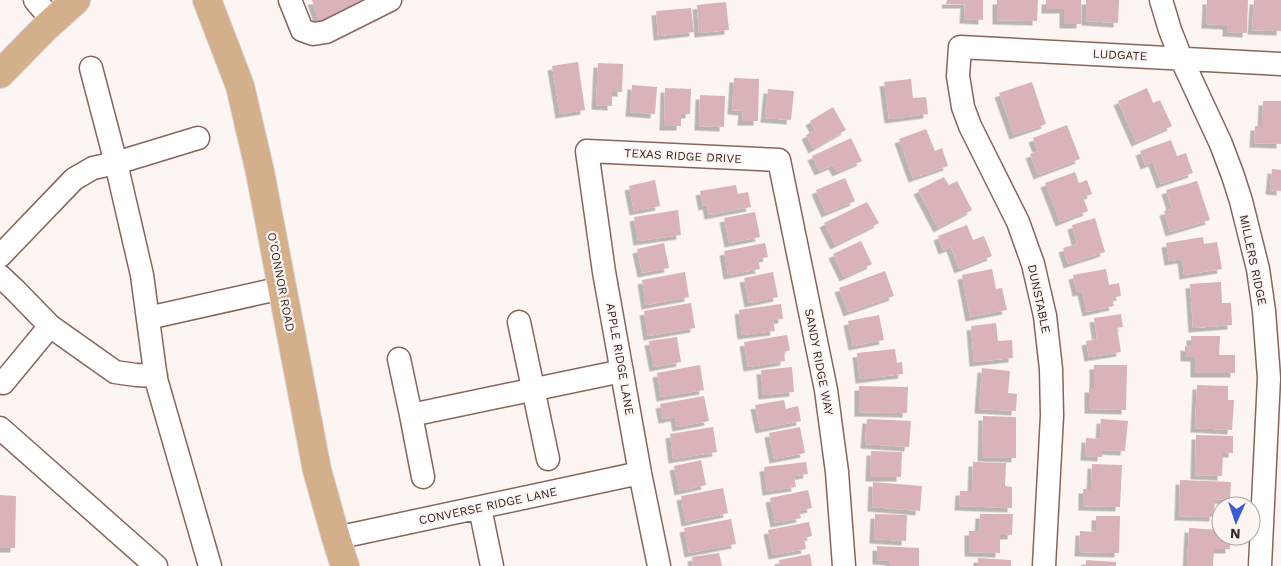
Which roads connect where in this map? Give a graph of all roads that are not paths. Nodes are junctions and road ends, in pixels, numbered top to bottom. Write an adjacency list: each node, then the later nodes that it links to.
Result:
1 (35, 0): 7 (street)
2 (76, 0): 7 (main road)
3 (290, 0): 4 (street)
4 (390, 0)
5 (1161, 0): 9 (street, MILLERS RIDGE)
6 (213, 1): 19 (main road, O'CONNOR ROAD)
7 (53, 21): 12 (main road)
8 (960, 47): 9 (street, LUDGATE); 41 (street, DUNSTABLE)
9 (1181, 58): 10 (street, LUDGATE); 42 (street, MILLERS RIDGE)
10 (1281, 64)
11 (90, 68): 16 (street)
12 (0, 74)
13 (198, 138): 16 (street)
14 (587, 151): 15 (street, TEXAS RIDGE DRIVE); 24 (street, APPLE RIDGE LANE)
15 (779, 160): 40 (street, SANDY RIDGE WAY)
16 (116, 163): 17 (street); 20 (street)
17 (0, 256)
18 (0, 276): 22 (street)
19 (282, 288): 20 (street); 34 (main road, O'CONNOR ROAD)
20 (148, 318): 25 (street)
21 (519, 322): 27 (street)
22 (50, 326): 25 (street); 26 (street)
23 (400, 358): 28 (street)
24 (622, 371): 27 (street); 31 (street, APPLE RIDGE LANE)
25 (156, 376): 36 (street)
26 (3, 383)
27 (534, 390): 28 (street); 30 (street)
28 (411, 415): 32 (street)
29 (0, 428): 35 (street)
30 (548, 459)
31 (640, 474): 33 (street, CONVERSE RIDGE LANE); 39 (street, APPLE RIDGE LANE)
32 (423, 477)
33 (480, 508): 34 (street, CONVERSE RIDGE LANE); 38 (street)
34 (336, 538): 37 (main road, O'CONNOR ROAD)
35 (156, 566)
36 (210, 566)
37 (346, 566)
38 (492, 566)
39 (659, 566)
40 (844, 566)
41 (1044, 566)
42 (1260, 566)

